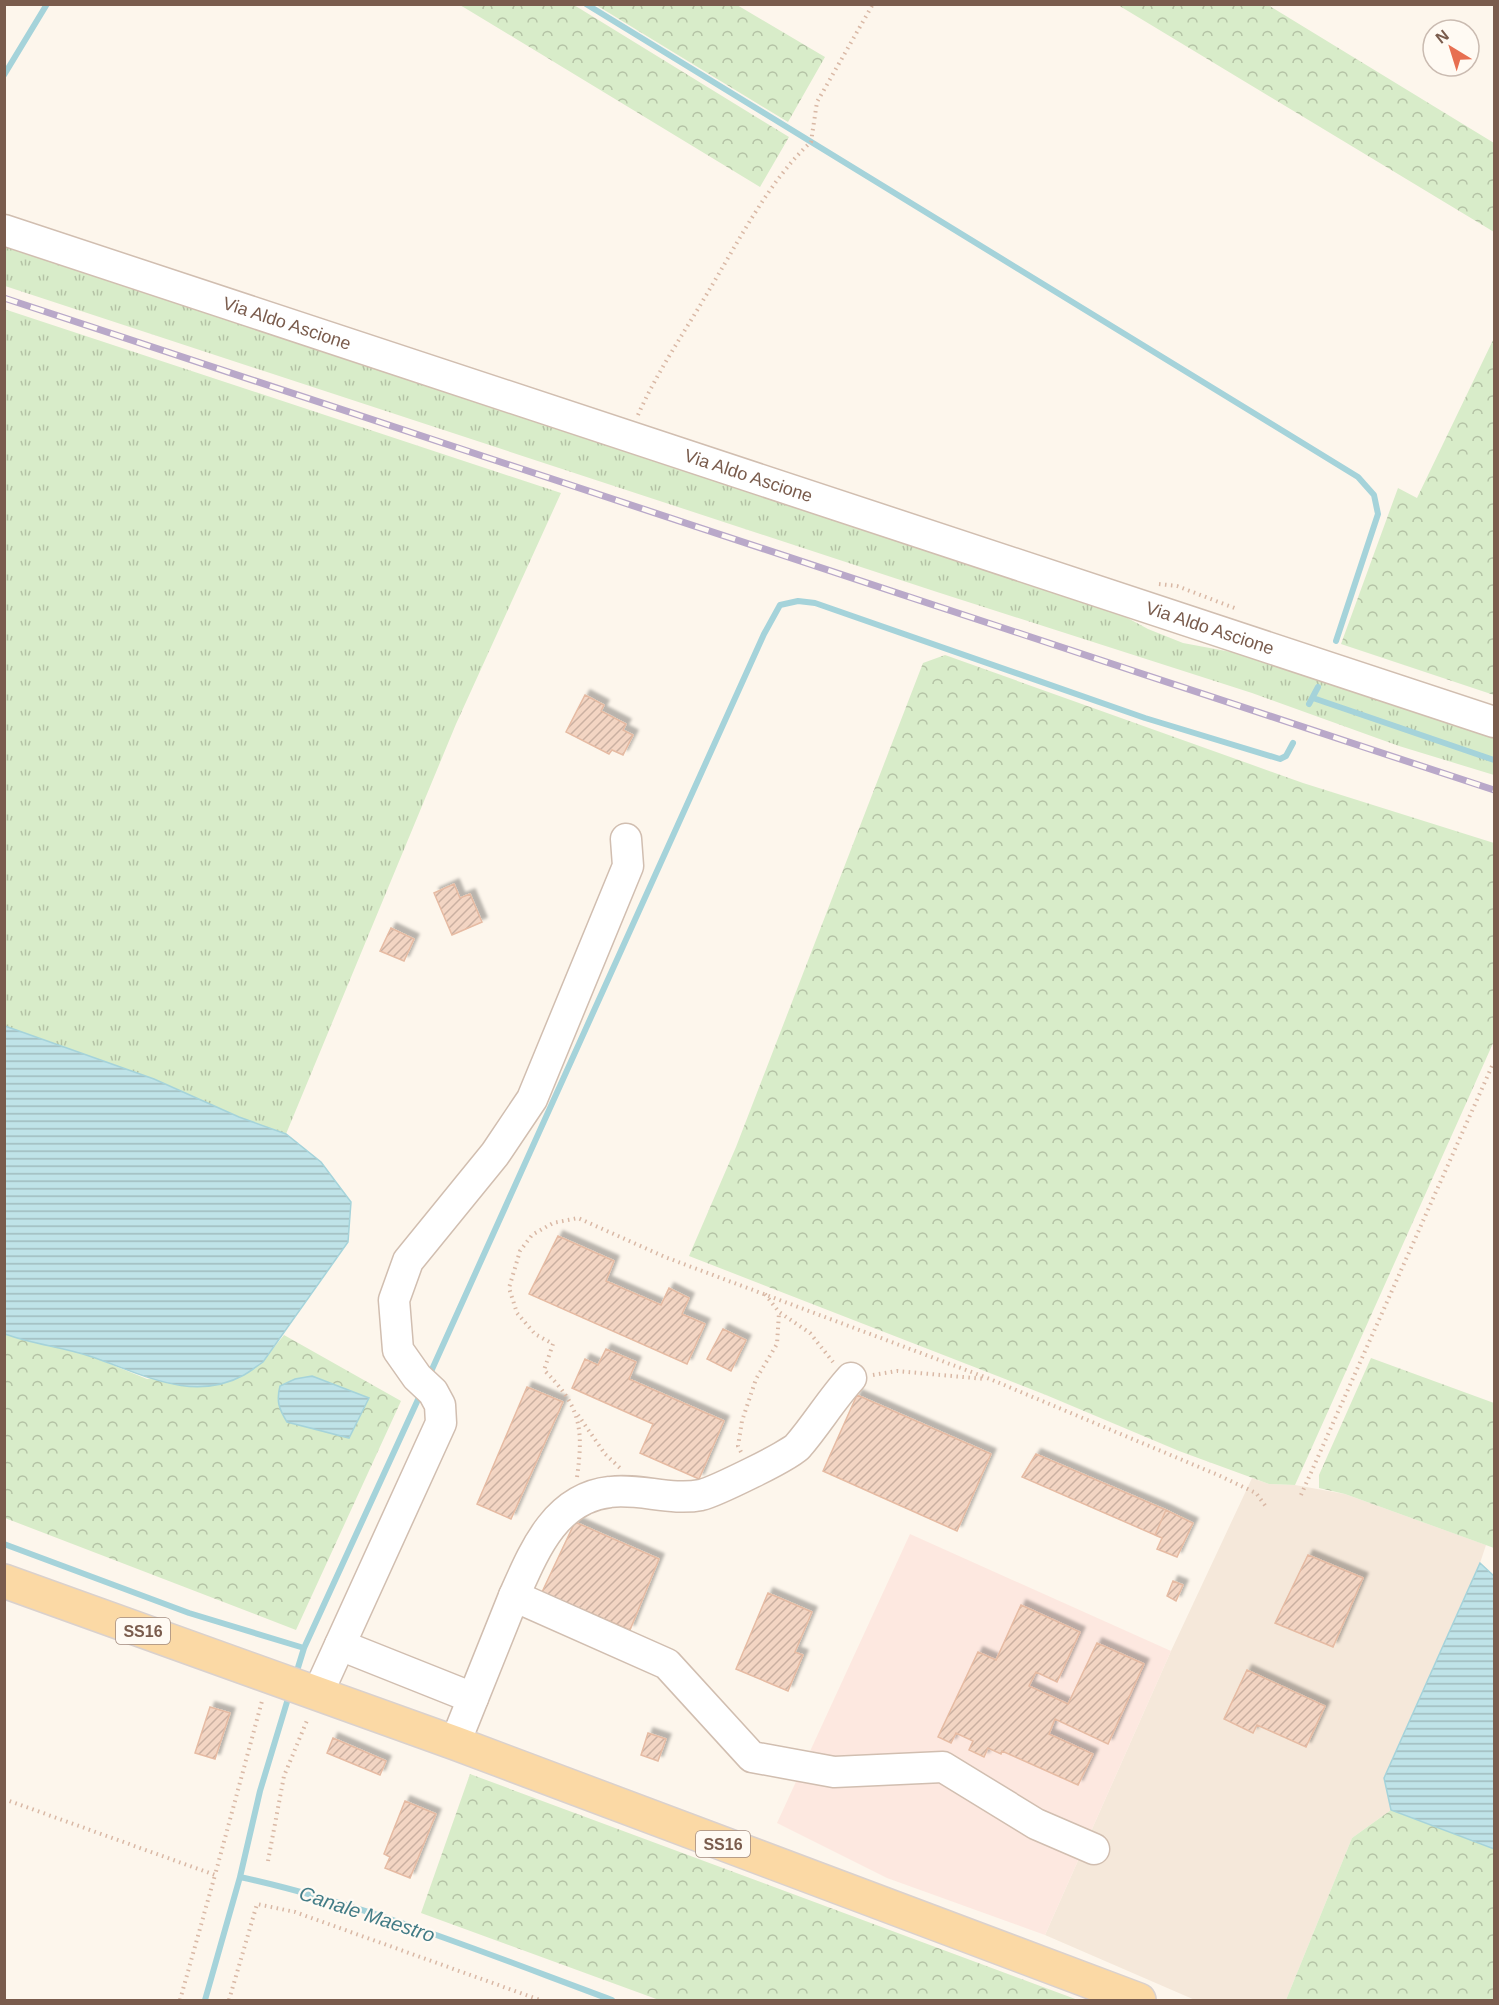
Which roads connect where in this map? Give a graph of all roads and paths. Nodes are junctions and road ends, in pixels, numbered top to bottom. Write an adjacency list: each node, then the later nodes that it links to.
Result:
1 (873, 4): 3 (path)
2 (4, 230): 4 (street, Via Aldo Ascione)
3 (637, 419)
4 (1494, 722)
5 (626, 839): 19 (street)
6 (1492, 1066): 14 (path)
7 (765, 1293): 8 (path); 10 (path); 11 (path)
8 (779, 1312): 9 (path); 12 (path)
9 (851, 1378): 10 (path); 12 (street)
10 (990, 1379): 16 (path)
11 (576, 1412): 13 (path); 15 (path)
12 (750, 1472): 13 (street)
13 (650, 1495): 15 (street)
14 (1301, 1495)
15 (573, 1503): 18 (street)
16 (1267, 1508)
17 (4, 1581): 20 (main road, SS16)
18 (514, 1596): 21 (street); 24 (street)
19 (340, 1645): 20 (street); 21 (street)
20 (294, 1685): 22 (main road, SS16); 25 (path); 26 (path)
21 (473, 1698): 22 (street)
22 (455, 1743): 30 (main road, SS16)
23 (4, 1799): 26 (path)
24 (1094, 1849)
25 (268, 1861)
26 (215, 1875): 27 (path)
27 (180, 2001)
28 (229, 2001): 29 (path)
29 (540, 2001)
30 (1139, 2001)

